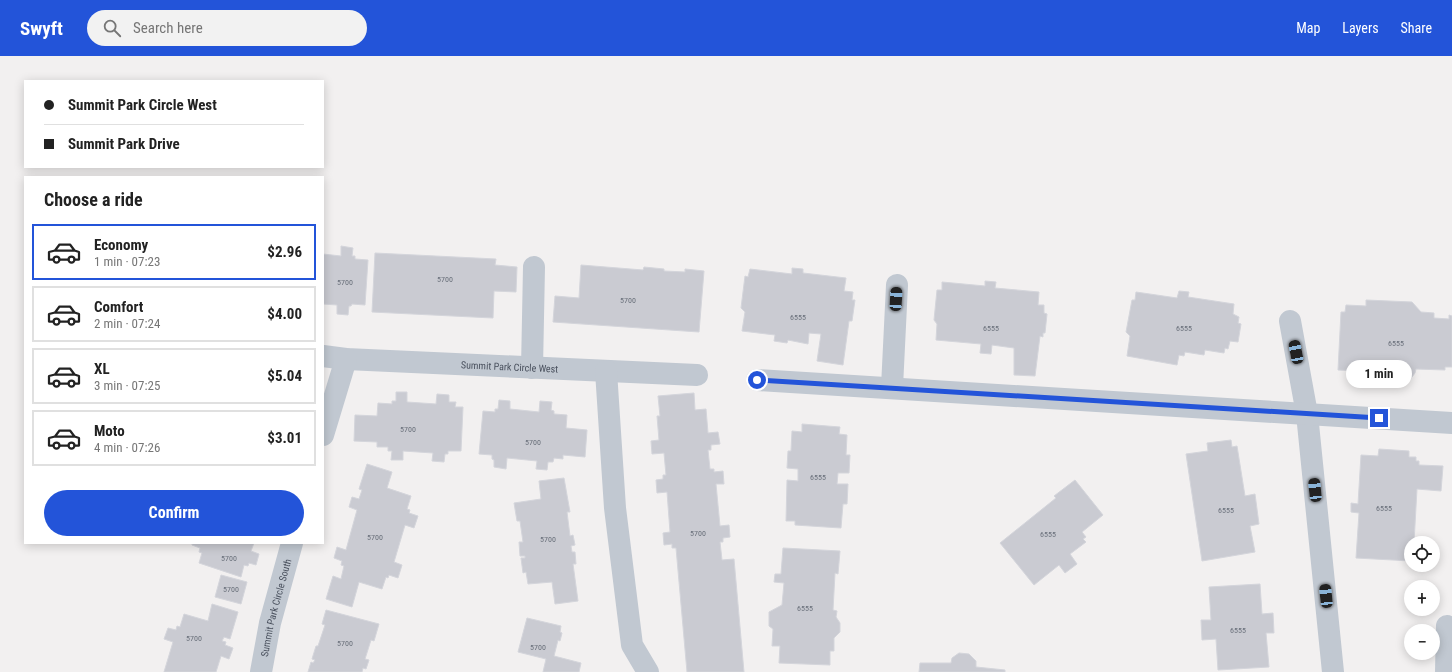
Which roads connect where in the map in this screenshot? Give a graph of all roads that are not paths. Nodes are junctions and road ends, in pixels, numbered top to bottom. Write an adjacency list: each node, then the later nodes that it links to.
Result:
1 (534, 267): 6 (street)
2 (897, 285): 10 (street)
3 (1290, 321): 11 (street)
4 (324, 356): 5 (street, Summit Park Circle West)
5 (346, 359): 6 (street, Summit Park Circle West); 13 (street)
6 (532, 368): 7 (street, Summit Park Circle West)
7 (606, 371): 8 (street, Summit Park Circle West); 16 (street)
8 (697, 375)
9 (757, 380): 10 (street)
10 (892, 387): 11 (street)
11 (1307, 414): 12 (street); 18 (street)
12 (1452, 423)
13 (324, 431)
14 (292, 544): 17 (street, Summit Park Circle South)
15 (1447, 626): 19 (street)
16 (645, 670)
17 (262, 672)
18 (1333, 672)
19 (1446, 672)

